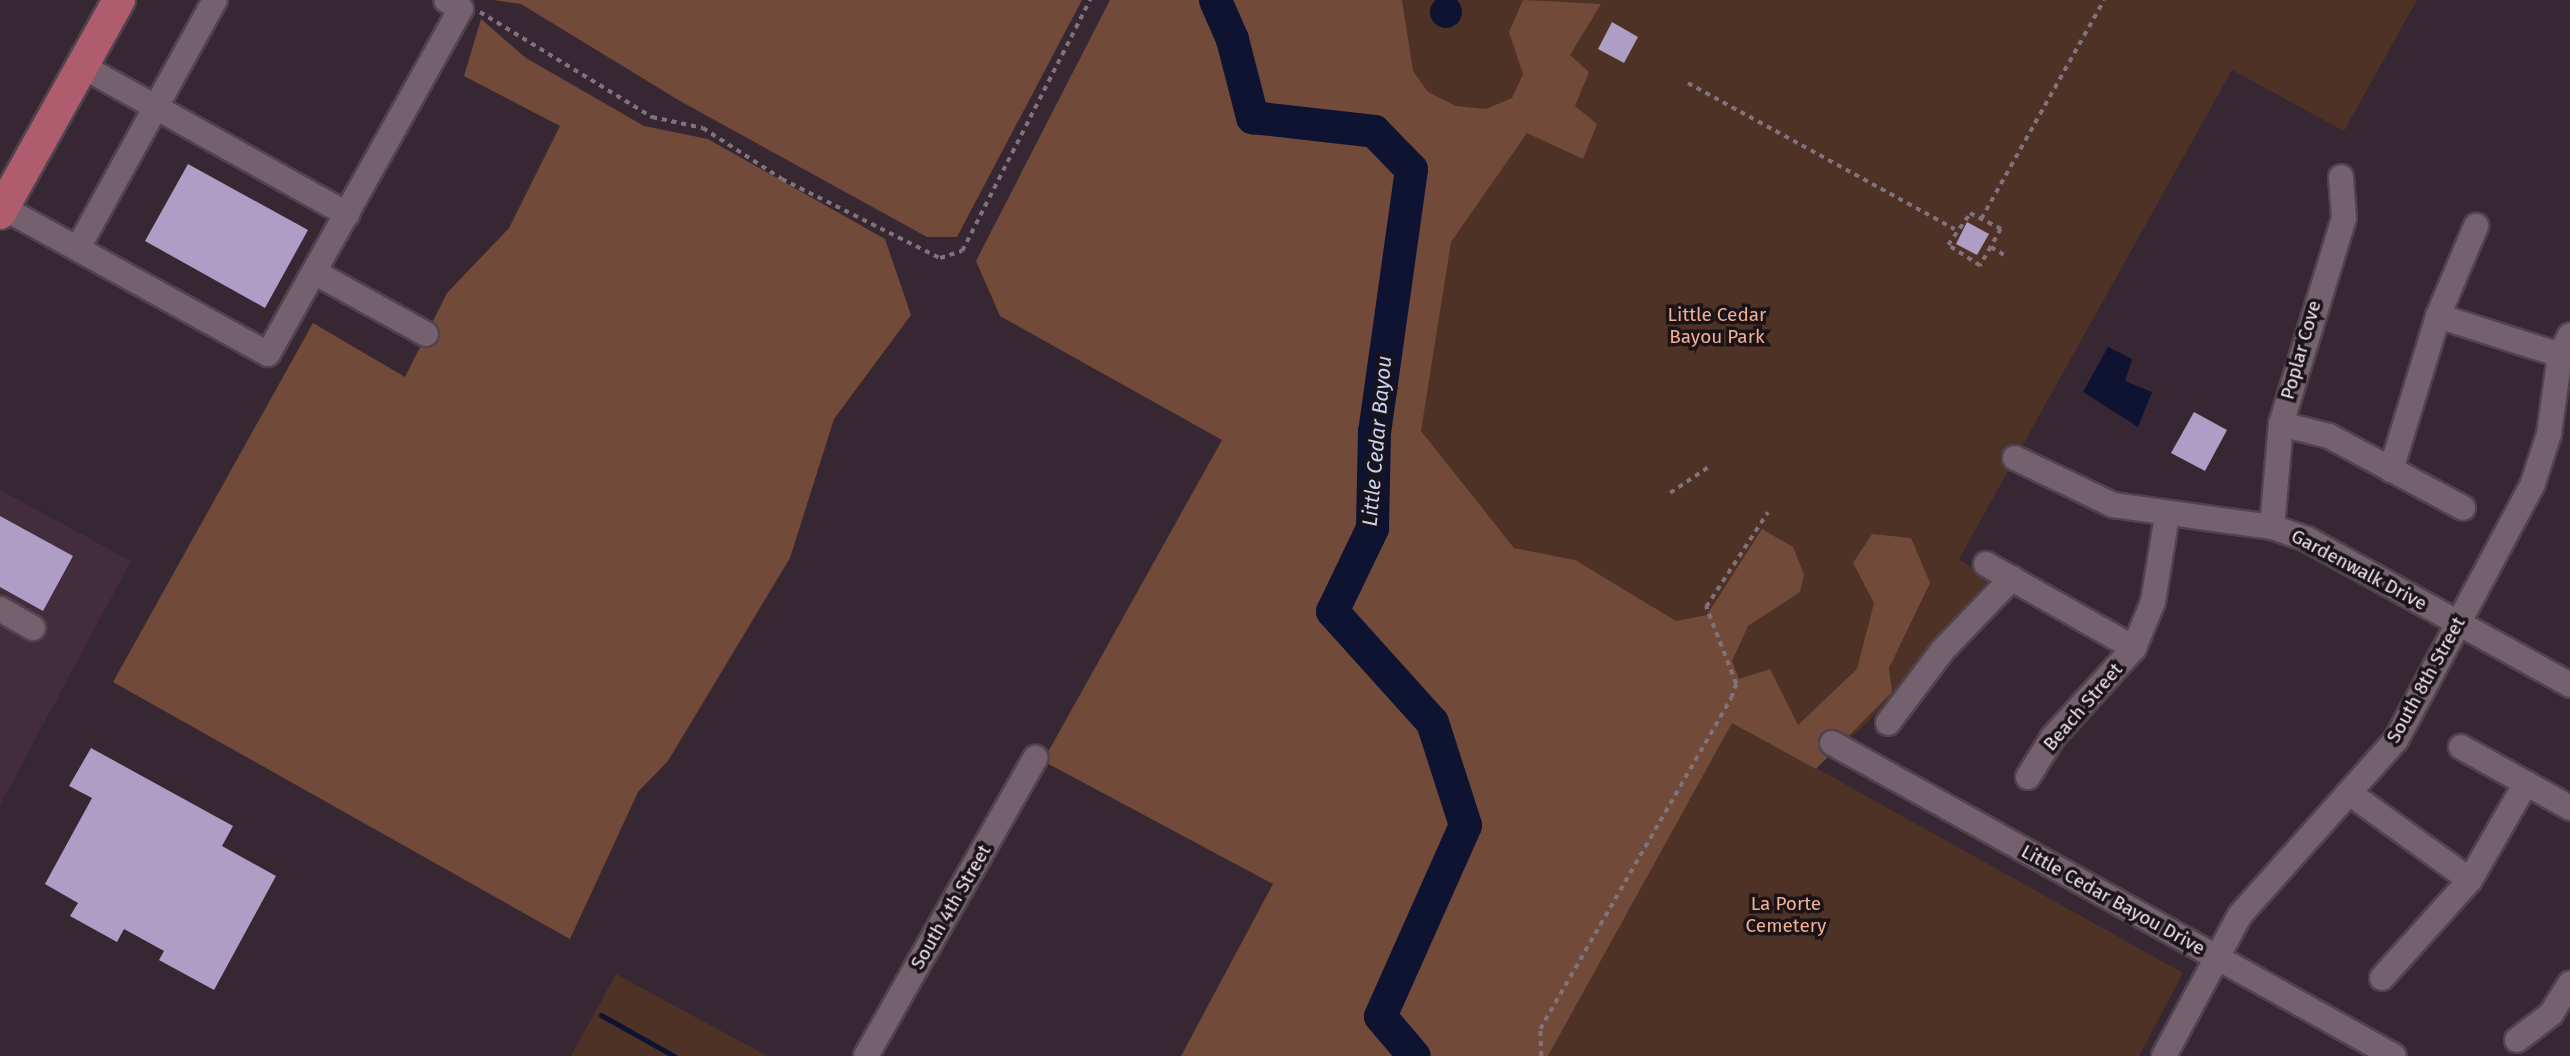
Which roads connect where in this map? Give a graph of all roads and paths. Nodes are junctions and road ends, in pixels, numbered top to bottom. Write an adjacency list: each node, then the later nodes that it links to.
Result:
1 (118, 0): 6 (main road)
2 (215, 0): 8 (street)
3 (1090, 0): 5 (path)
4 (2104, 0): 12 (path)
5 (453, 5): 11 (street)
6 (82, 66): 8 (street); 10 (main road)
7 (1688, 83): 14 (path)
8 (156, 107): 11 (street); 16 (street)
9 (2341, 177): 22 (street, Poplar Cove)
10 (1, 209): 16 (street)
11 (347, 214): 18 (street)
12 (1981, 219): 14 (path); 15 (path)
13 (2476, 226): 19 (street)
14 (1955, 229): 15 (path)
15 (1991, 247): 17 (path)
16 (78, 248): 18 (street)
17 (2006, 256)
18 (314, 272): 20 (street)
19 (2438, 316): 21 (street); 26 (street)
20 (426, 334)
21 (2565, 345): 23 (street, South 8th Street)
22 (2281, 424): 26 (street); 31 (street, Poplar Cove)
23 (2560, 437): 35 (street, South 8th Street)
24 (2015, 458): 30 (street, Gardenwalk Drive)
25 (1710, 466): 27 (path)
26 (2391, 470): 28 (street)
27 (1670, 493)
28 (2463, 508)
29 (1768, 512): 53 (path)
30 (2167, 516): 31 (street, Gardenwalk Drive); 37 (street, Beach Street)
31 (2272, 527): 35 (street, Gardenwalk Drive)
32 (1986, 564): 33 (street)
33 (2012, 578): 37 (street); 39 (street)
34 (0, 609): 36 (street)
35 (2457, 623): 38 (street, Gardenwalk Drive); 45 (street, South 8th Street)
36 (33, 628)
37 (2134, 648): 43 (street, Beach Street)
38 (2570, 685)
39 (1888, 723)
40 (1832, 743): 48 (street, Little Cedar Bayou Drive)
41 (2461, 747): 44 (street)
42 (1035, 758): 52 (street, South 4th Street)
43 (2028, 777)
44 (2526, 783): 46 (street); 47 (street)
45 (2352, 795): 47 (street); 48 (street, South 8th Street)
46 (2570, 808)
47 (2470, 880): 49 (street)
48 (2216, 957): 54 (street, South 8th Street); 55 (street, Little Cedar Bayou Drive)
49 (2382, 978)
50 (2570, 984): 51 (street)
51 (2517, 1040)
52 (866, 1056)
53 (1541, 1056)
54 (2164, 1056)
55 (2394, 1056)

